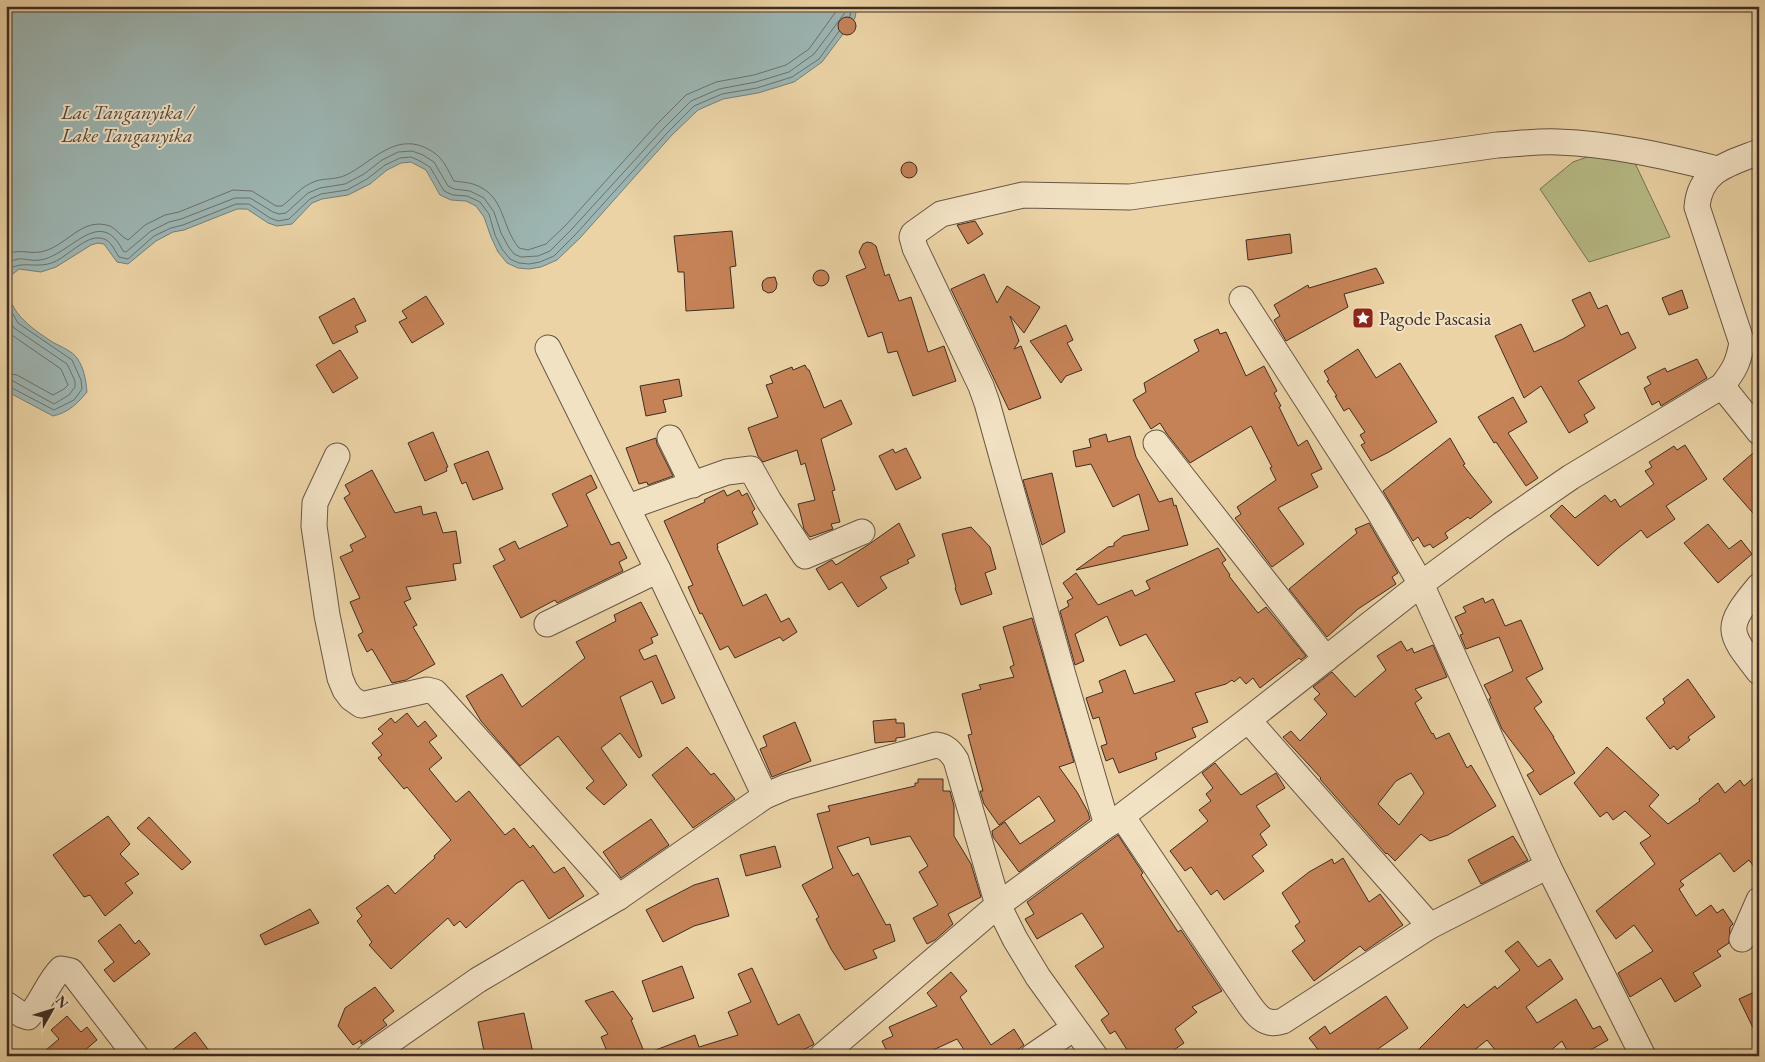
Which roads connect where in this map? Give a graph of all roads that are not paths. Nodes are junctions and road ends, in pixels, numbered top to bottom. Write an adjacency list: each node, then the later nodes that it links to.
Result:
1 (1759, 152): 2 (street)
2 (1716, 169): 5 (street); 21 (street)
3 (1242, 299): 14 (street)
4 (548, 348): 11 (street)
5 (1722, 386): 6 (street); 14 (street)
6 (1759, 432)
7 (670, 438): 10 (street)
8 (1156, 443): 17 (street)
9 (337, 456): 23 (street)
10 (693, 485): 11 (street); 12 (street)
11 (628, 507): 13 (street)
12 (862, 532)
13 (658, 570): 16 (street); 20 (street)
14 (1421, 584): 17 (street); 22 (street)
15 (1759, 586): 18 (street)
16 (547, 624)
17 (1326, 659): 19 (street)
18 (1759, 672)
19 (1248, 720): 21 (street); 26 (street)
20 (765, 796): 23 (street); 25 (street)
21 (1115, 820): 25 (street); 26 (street)
22 (1548, 866): 26 (street); 35 (street)
23 (619, 897): 31 (street)
24 (1759, 900): 27 (street)
25 (998, 905): 29 (street); 32 (street)
26 (1430, 926)
27 (1742, 939)
28 (6, 1004): 30 (street)
29 (1074, 1028): 33 (street); 34 (street)
30 (136, 1056)
31 (369, 1056)
32 (822, 1056)
33 (1033, 1056)
34 (1095, 1056)
35 (1644, 1056)

